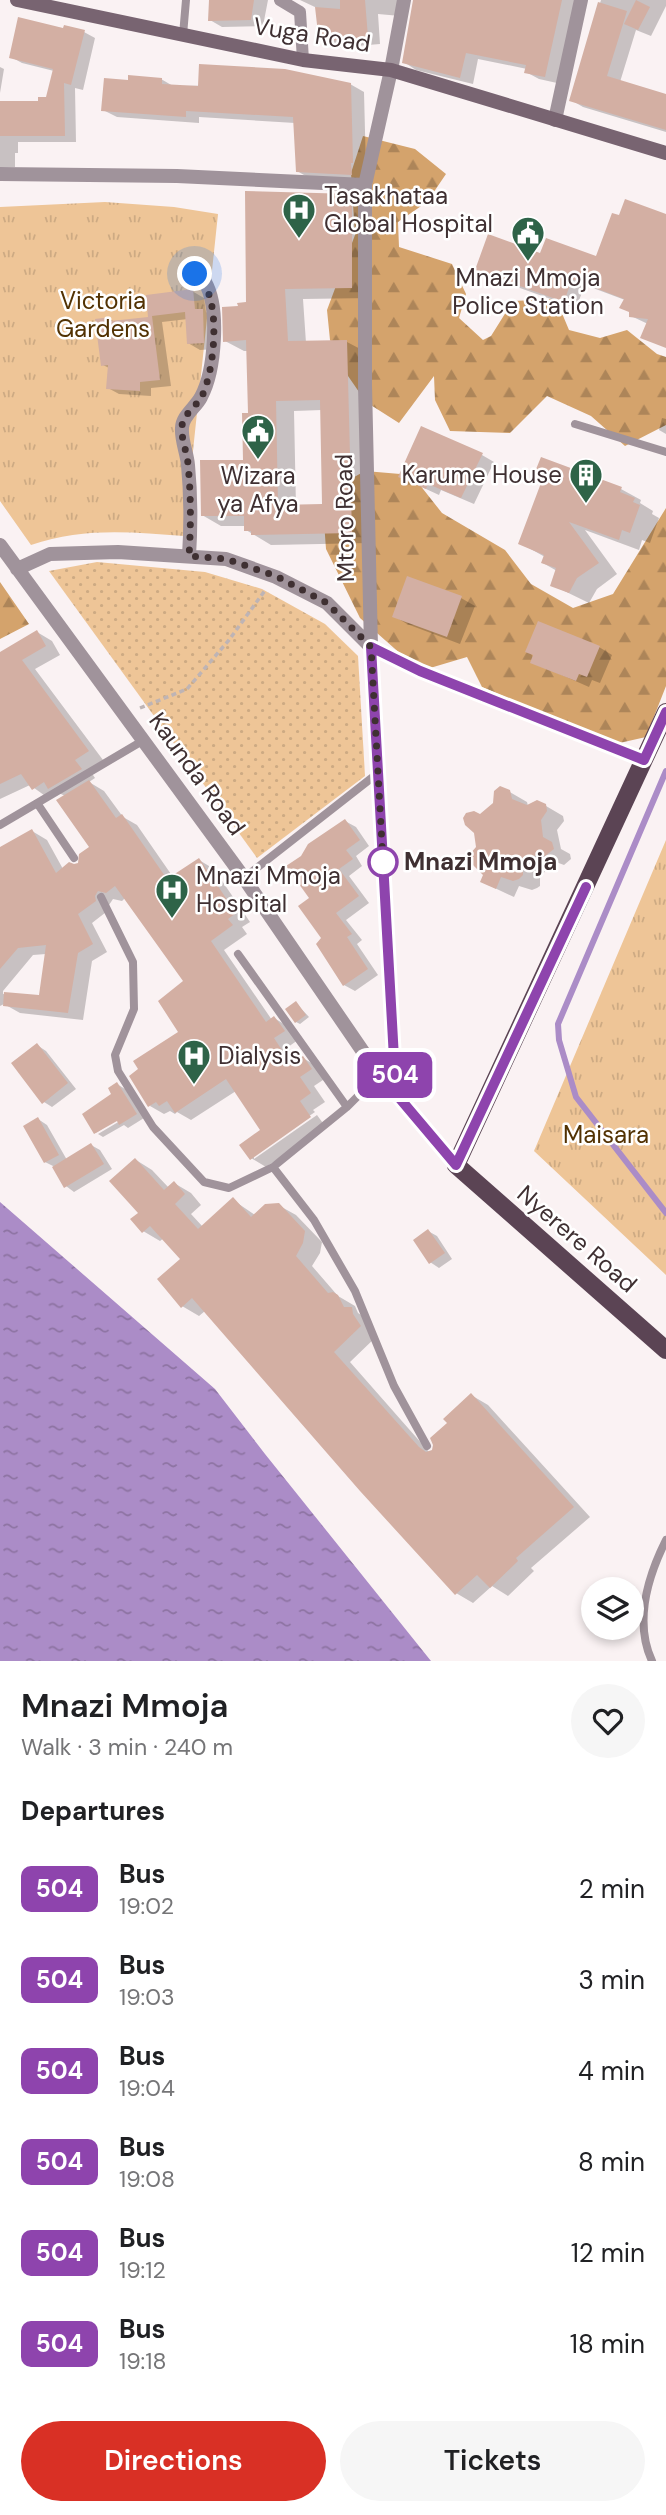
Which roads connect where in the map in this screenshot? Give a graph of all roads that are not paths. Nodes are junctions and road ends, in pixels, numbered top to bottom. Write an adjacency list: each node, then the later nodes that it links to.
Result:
1 (17, 0): 6 (main road, Vuga Road)
2 (186, 0): 6 (lane)
3 (280, 0): 7 (street)
4 (404, 0): 8 (street, Mtoro Road)
5 (581, 0): 9 (street)
6 (183, 35): 7 (main road, Vuga Road)
7 (303, 60): 8 (main road, Vuga Road)
8 (391, 70): 9 (main road, Vuga Road); 12 (street, Mtoro Road)
9 (555, 120): 10 (main road, Vuga Road)
10 (666, 153)
11 (0, 174): 12 (street)
12 (365, 185): 19 (street, Mtoro Road)
13 (187, 272): 17 (street)
14 (575, 424): 15 (lane)
15 (666, 452)
16 (0, 545): 18 (street, Kaunda Road)
17 (189, 556): 18 (street); 19 (street)
18 (17, 569): 21 (street, Kaunda Road)
19 (371, 647): 22 (street); 23 (street, Mtoro Road)
20 (666, 712): 22 (main road)
21 (144, 740): 24 (lane); 27 (street, Kaunda Road)
22 (644, 760): 33 (main road)
23 (378, 773): 27 (lane); 31 (street, Mtoro Road)
24 (37, 803): 25 (lane); 26 (lane)
25 (0, 825)
26 (74, 858)
27 (244, 878): 30 (street, Kaunda Road)
28 (101, 897): 34 (lane)
29 (239, 954): 32 (lane)
30 (379, 1075): 31 (street, Kaunda Road); 32 (lane)
31 (396, 1094): 33 (street, Kaunda Road)
32 (347, 1107): 34 (lane)
33 (456, 1165): 35 (main road, Nyerere Road)
34 (274, 1167): 36 (lane)
35 (666, 1350)
36 (427, 1446)
37 (666, 1540): 38 (lane)
38 (652, 1661)

